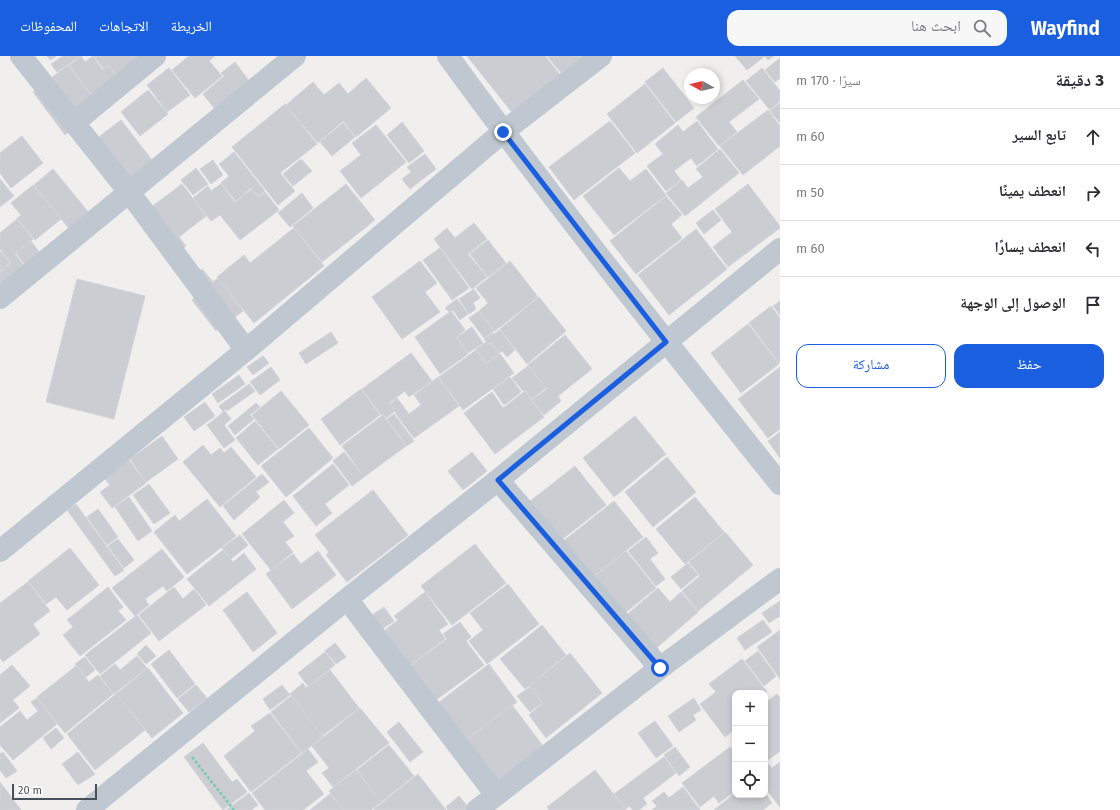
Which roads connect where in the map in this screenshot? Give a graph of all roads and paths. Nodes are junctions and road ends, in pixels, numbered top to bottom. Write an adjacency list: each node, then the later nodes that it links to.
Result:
1 (21, 56): 6 (street)
2 (155, 56): 6 (street)
3 (448, 56): 7 (street)
4 (600, 56): 7 (street)
5 (285, 59): 8 (street)
6 (75, 122): 8 (street)
7 (503, 132): 11 (street); 12 (street)
8 (129, 192): 10 (street); 12 (street)
9 (780, 249): 11 (street)
10 (0, 298)
11 (666, 342): 13 (street); 14 (street)
12 (246, 350): 15 (street)
13 (498, 480): 17 (street); 18 (street)
14 (780, 484)
15 (0, 550)
16 (780, 579): 18 (street)
17 (347, 599): 19 (street); 20 (street)
18 (660, 668): 20 (street)
19 (177, 737): 21 (street); 22 (path)
20 (496, 795): 23 (street)
21 (87, 810)
22 (234, 810)
23 (476, 810)

